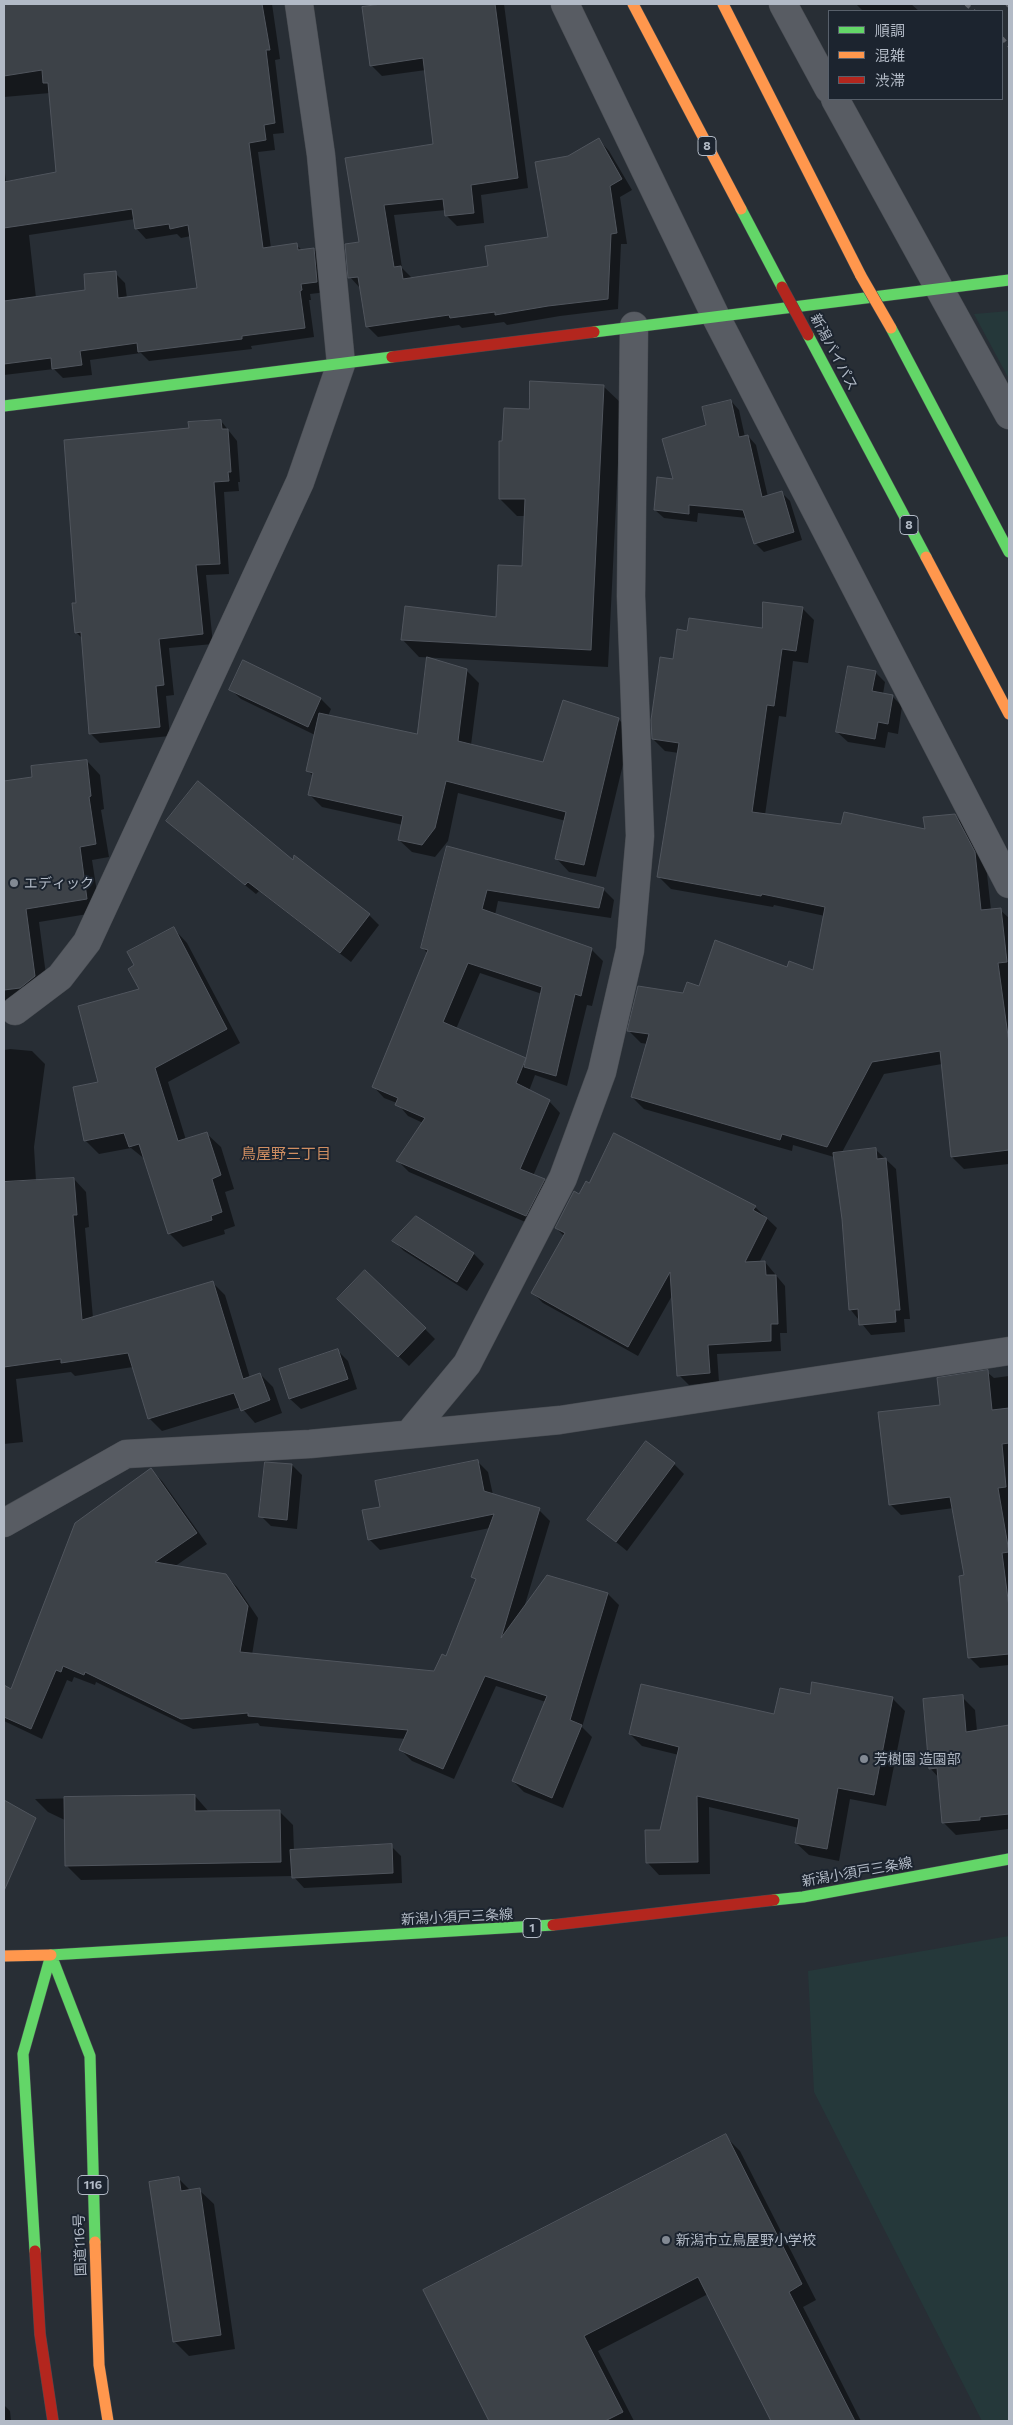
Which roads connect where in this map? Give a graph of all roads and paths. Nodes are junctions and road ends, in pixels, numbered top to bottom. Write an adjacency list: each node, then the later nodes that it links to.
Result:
1 (299, 4): 12 (street)
2 (566, 4): 10 (street)
3 (633, 4): 16 (main road, 新潟バイパス / 8, bridge)
4 (723, 4): 15 (main road, bridge)
5 (783, 4): 6 (street)
6 (828, 87)
7 (836, 100): 9 (street)
8 (1009, 280): 9 (main road)
9 (938, 290): 10 (main road); 14 (street)
10 (716, 317): 11 (main road); 17 (street)
11 (634, 326): 12 (main road); 20 (street)
12 (341, 364): 13 (main road); 18 (street)
13 (4, 406)
14 (1009, 415)
15 (1009, 552)
16 (1009, 714)
17 (1009, 884)
18 (15, 1011)
19 (1009, 1351): 20 (street)
20 (409, 1434): 21 (street)
21 (4, 1523)
22 (1009, 1859): 23 (main road, 新潟小須戸三条線 / 1)
23 (51, 1955): 24 (main road); 25 (main road); 26 (main road, 国道116号 / 116)
24 (4, 1956)
25 (53, 2421)
26 (108, 2421)

